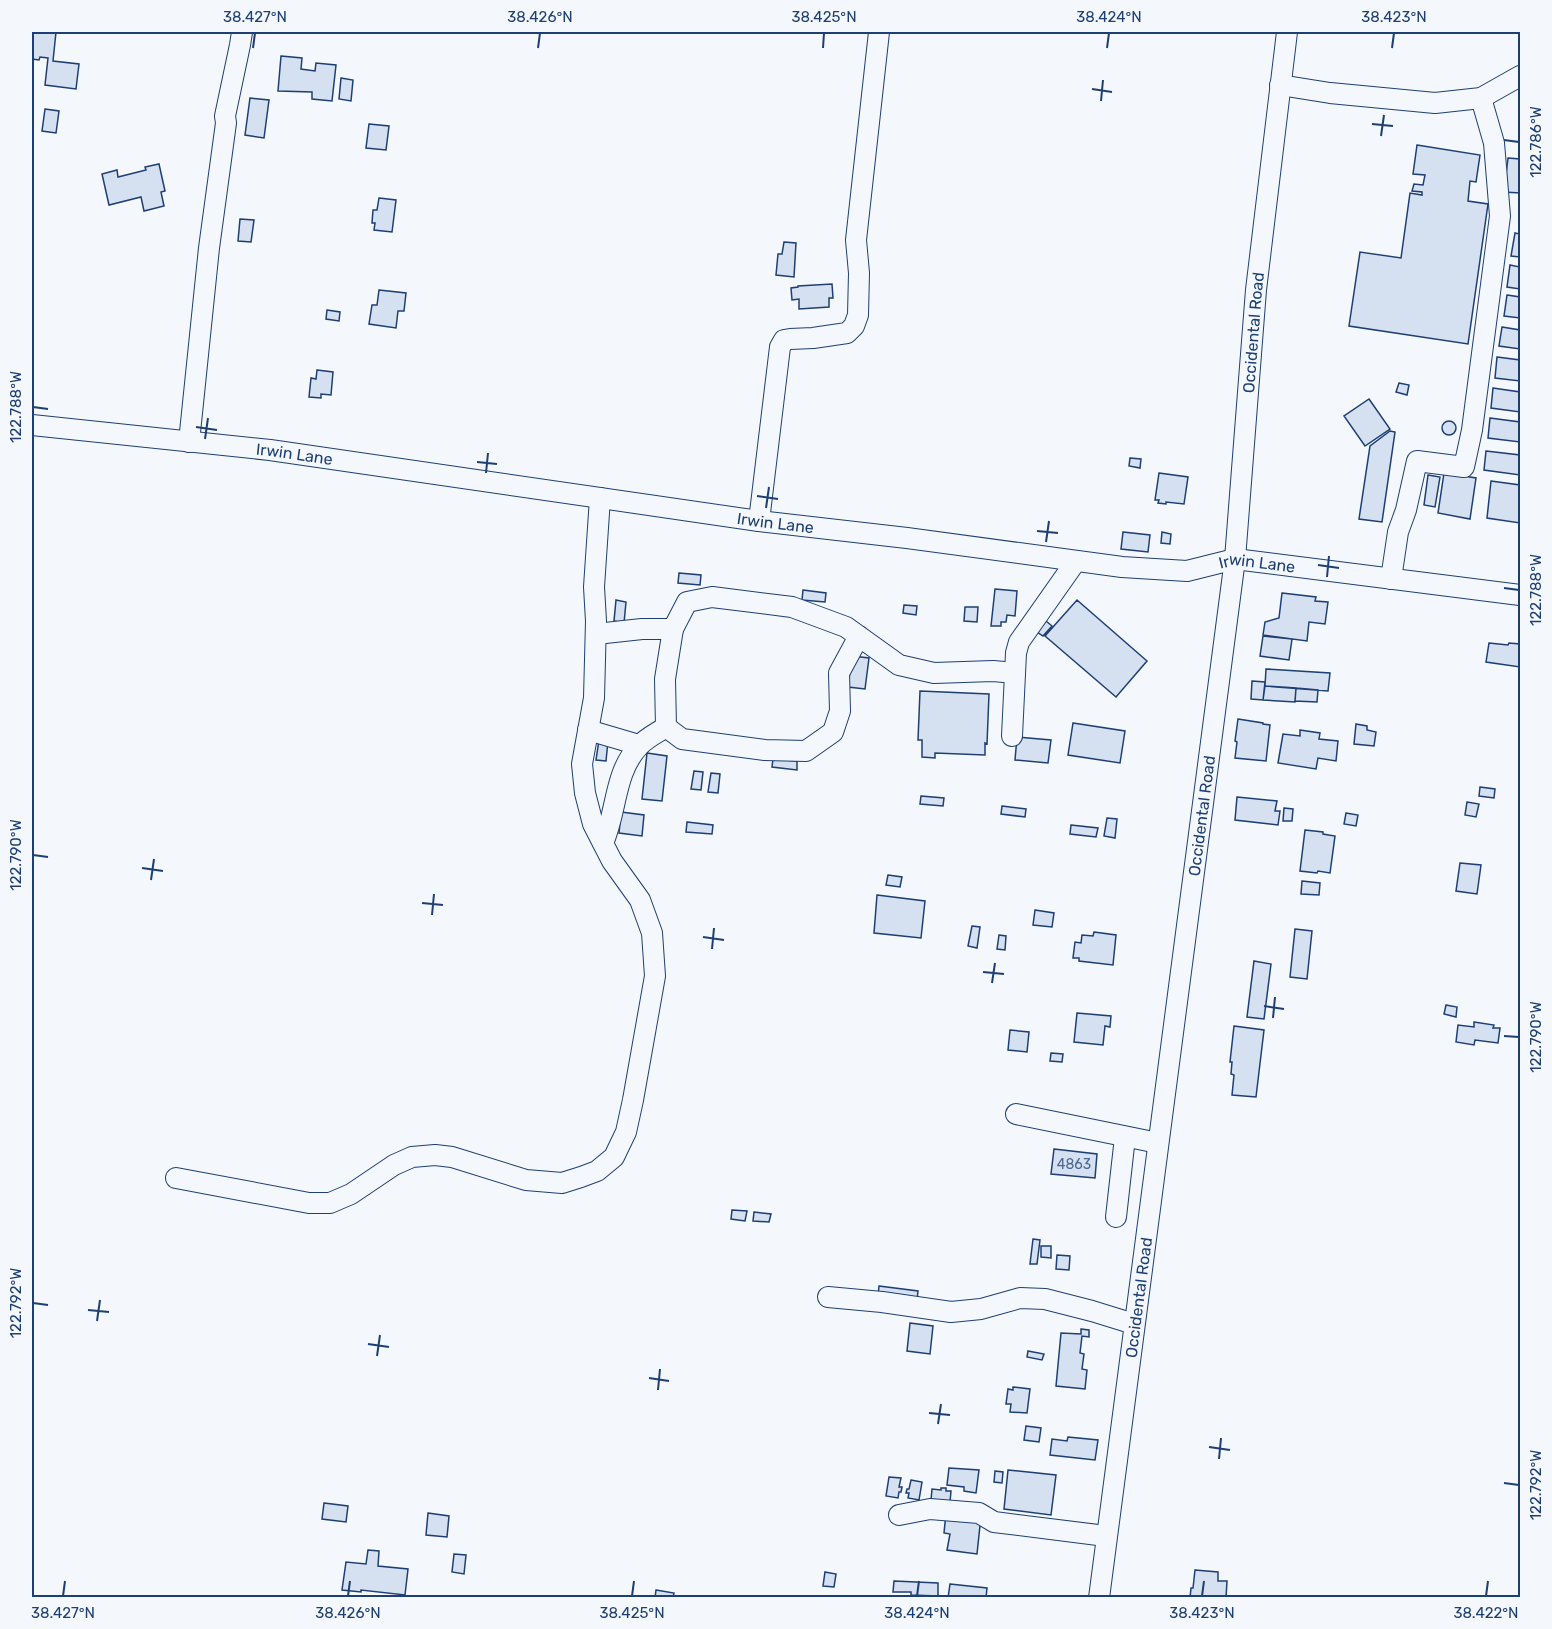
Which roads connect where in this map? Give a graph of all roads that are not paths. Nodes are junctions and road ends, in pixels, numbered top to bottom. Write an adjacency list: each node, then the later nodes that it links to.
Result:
1 (242, 32): 8 (street)
2 (879, 32): 10 (street)
3 (1287, 32): 5 (street, Occidental Road)
4 (1521, 76): 6 (street)
5 (1280, 85): 6 (street); 11 (street, Occidental Road)
6 (1481, 98): 13 (street)
7 (32, 425): 8 (street, Irwin Lane)
8 (189, 442): 9 (street, Irwin Lane)
9 (600, 498): 10 (street, Irwin Lane); 16 (street)
10 (759, 521): 12 (street, Irwin Lane)
11 (1235, 559): 12 (street, Irwin Lane); 13 (street, Irwin Lane); 26 (street, Occidental Road)
12 (1076, 561): 18 (street)
13 (1391, 579): 14 (street, Irwin Lane)
14 (1521, 596)
15 (673, 629): 16 (street); 17 (street); 19 (street)
16 (596, 634): 20 (street)
17 (859, 636): 18 (street); 19 (street)
18 (1015, 673): 21 (street)
19 (666, 727): 22 (street)
20 (588, 730): 22 (street); 23 (street)
21 (1012, 736)
22 (639, 745): 23 (street)
23 (603, 843): 27 (street)
24 (1016, 1114): 25 (street)
25 (1125, 1137): 26 (street); 28 (street)
26 (1158, 1143): 30 (street, Occidental Road)
27 (176, 1178)
28 (1116, 1217)
29 (828, 1297): 30 (street)
30 (1134, 1324): 32 (street, Occidental Road)
31 (899, 1515): 32 (street)
32 (1106, 1536): 33 (street, Occidental Road)
33 (1099, 1598)

